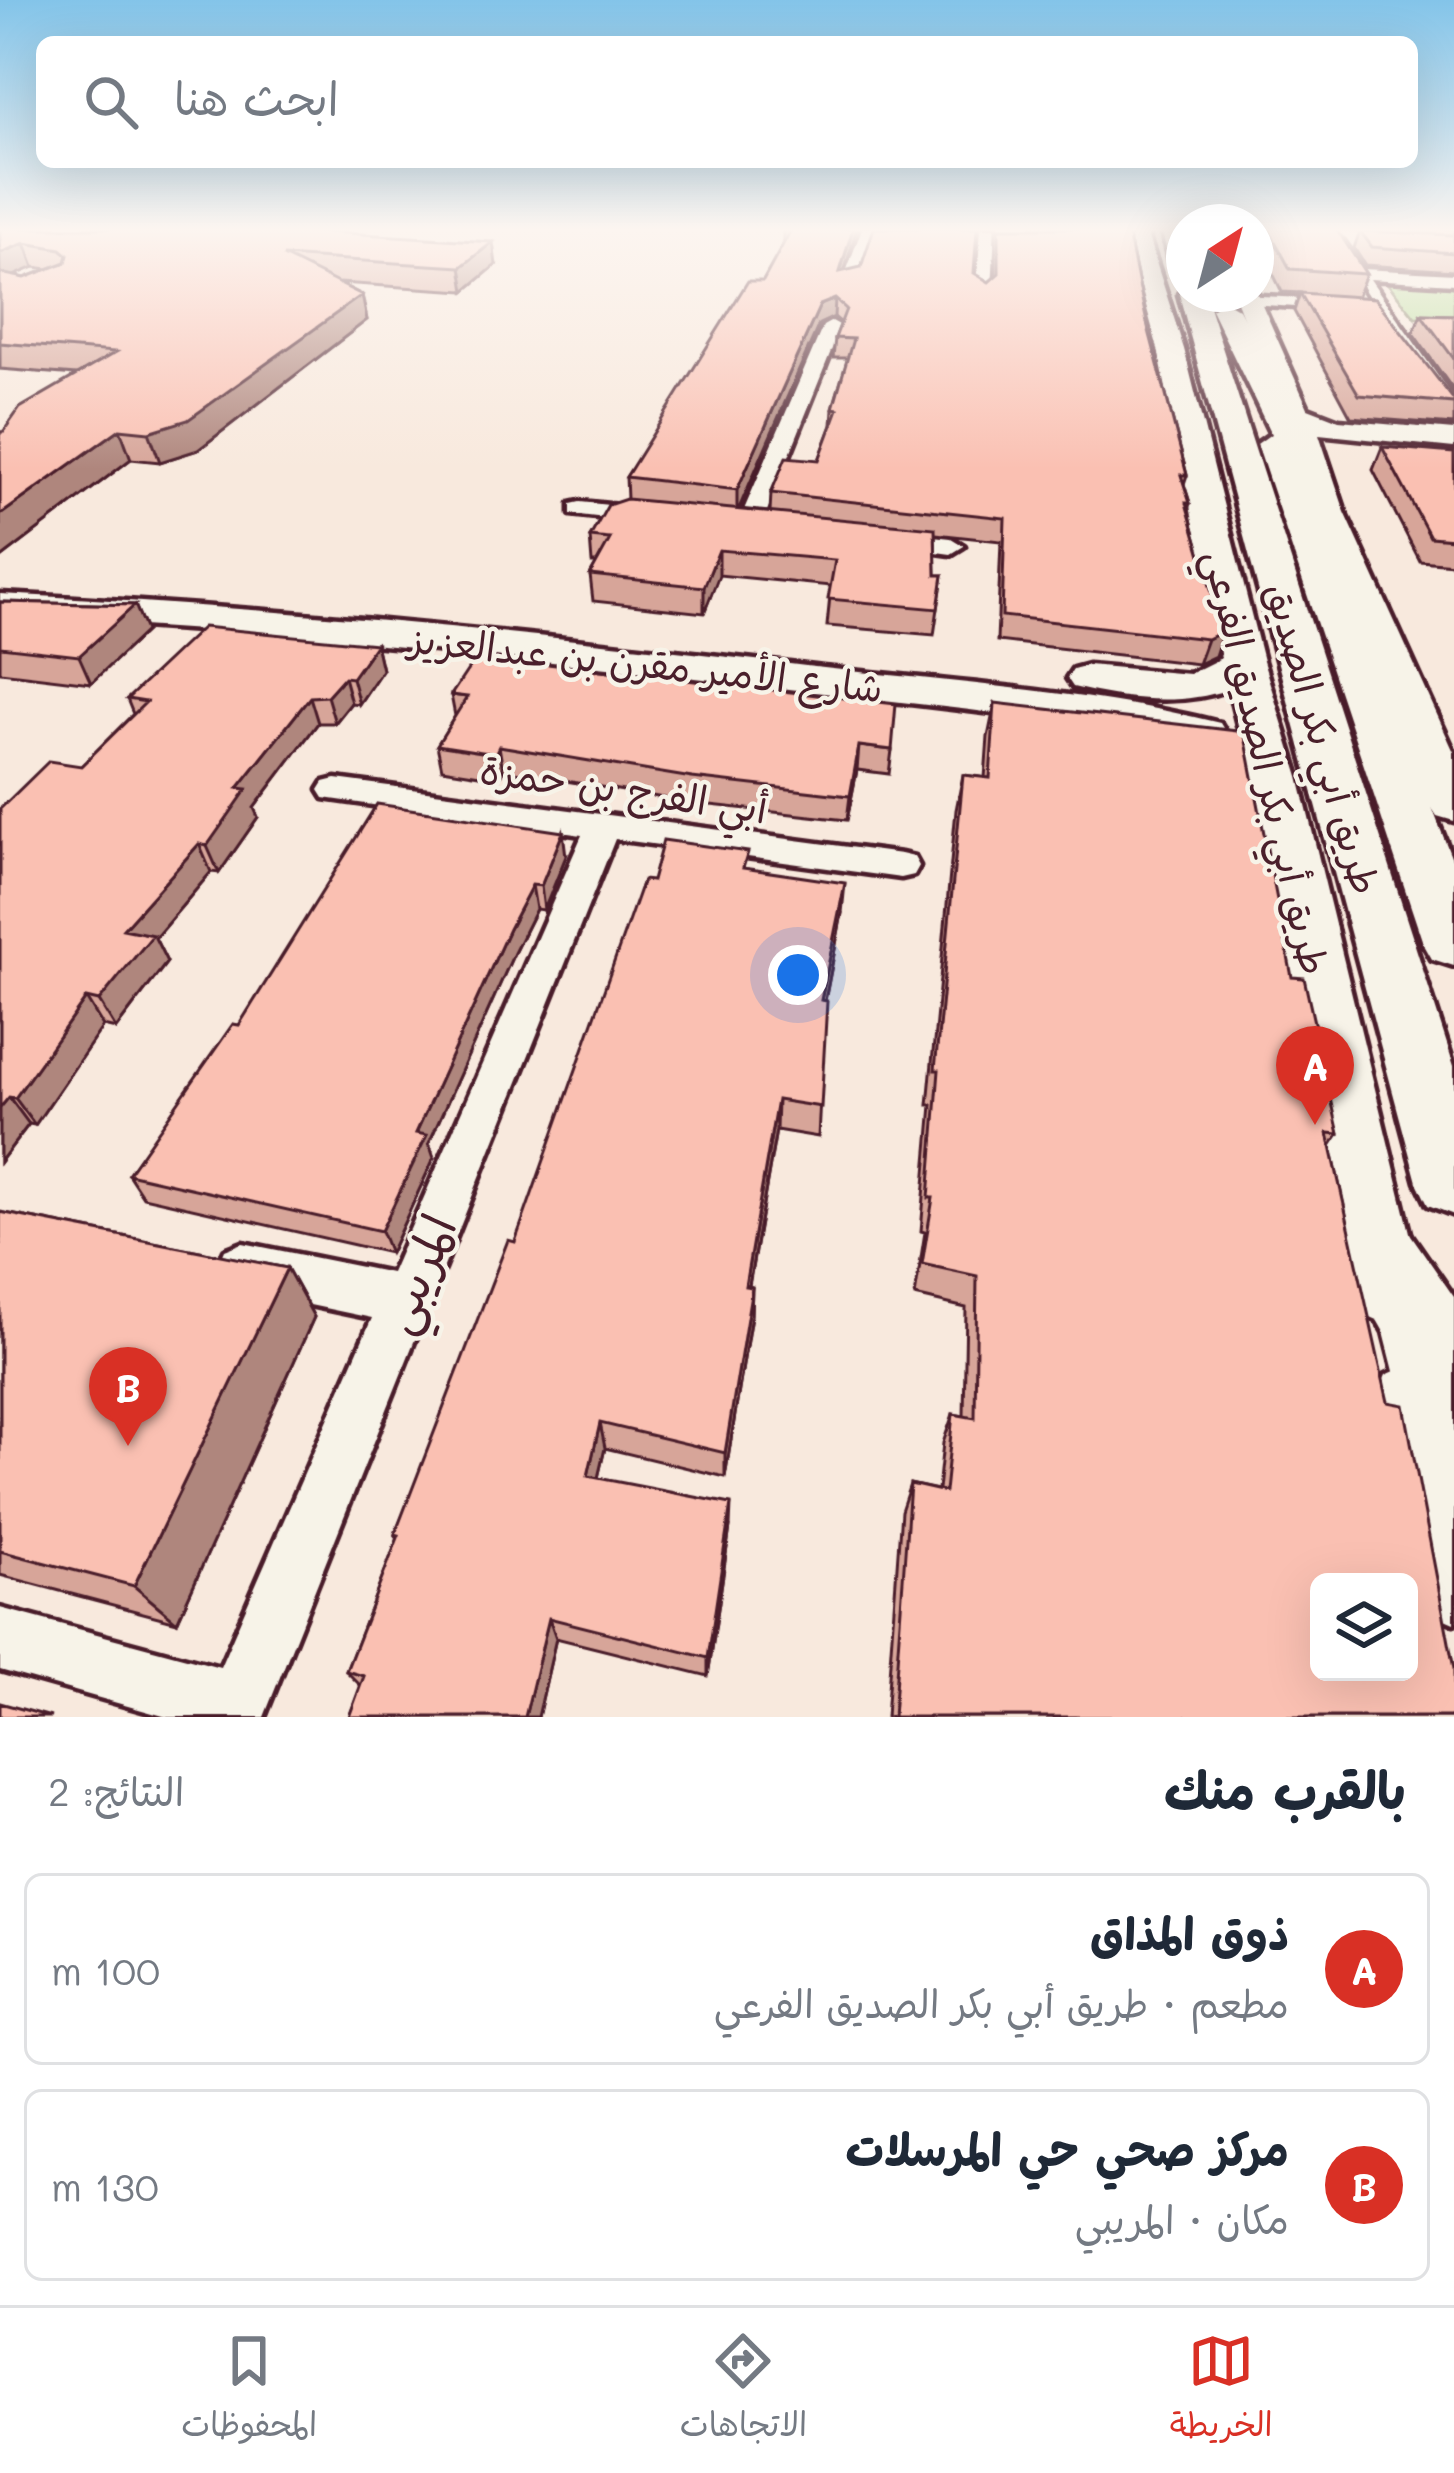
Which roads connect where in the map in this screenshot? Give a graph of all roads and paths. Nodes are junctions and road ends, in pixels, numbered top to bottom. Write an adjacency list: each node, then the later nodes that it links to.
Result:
1 (1159, 308): 28 (street, طريق أبي بكر الصديق الفرعي)
2 (1321, 308): 8 (street)
3 (1381, 308): 8 (street)
4 (1230, 312): 38 (main road, طريق أبي بكر الصديق)
5 (1231, 312): 37 (main road, طريق أبي بكر الصديق)
6 (1233, 312): 20 (main road)
7 (1234, 312): 13 (street)
8 (1386, 315): 9 (street); 11 (street)
9 (1412, 323)
10 (832, 326): 22 (street)
11 (1421, 366): 12 (street); 14 (street)
12 (1454, 368)
13 (1295, 414): 16 (street); 18 (street)
14 (1454, 414)
15 (1454, 439): 16 (street)
16 (1396, 444): 17 (street); 18 (street)
17 (1454, 457)
18 (1316, 467): 20 (street)
19 (580, 509): 21 (street)
20 (1328, 512): 29 (street)
21 (665, 518)
22 (750, 526)
23 (861, 537): 24 (street)
24 (951, 546)
25 (0, 581): 27 (street, شارع الأمير مقرن بن عبدالعزيز)
26 (0, 606): 27 (street, شارع الأمير مقرن بن عبدالعزيز)
27 (504, 630): 30 (street, شارع الأمير مقرن بن عبدالعزيز)
28 (1242, 662): 30 (street, شارع الأمير مقرن بن عبدالعزيز); 32 (street, طريق أبي بكر الصديق الفرعي)
29 (1398, 676): 31 (street); 34 (street)
30 (1110, 698): 32 (street, شارع الأمير مقرن بن عبدالعزيز)
31 (1454, 710)
32 (1275, 777): 40 (street, طريق أبي بكر الصديق الفرعي)
33 (337, 790): 35 (street, أبي الفرج بن حمزة)
34 (1454, 804)
35 (602, 829): 36 (street, أبي الفرج بن حمزة); 41 (street, المريبي)
36 (901, 866)
37 (1454, 943)
38 (1454, 1182)
39 (202, 1258): 41 (street)
40 (1381, 1258): 42 (main road); 43 (street, طريق أبي بكر الصديق الفرعي)
41 (404, 1300): 45 (street, المريبي)
42 (1454, 1434)
43 (1454, 1580)
44 (0, 1639): 45 (street)
45 (233, 1710)

